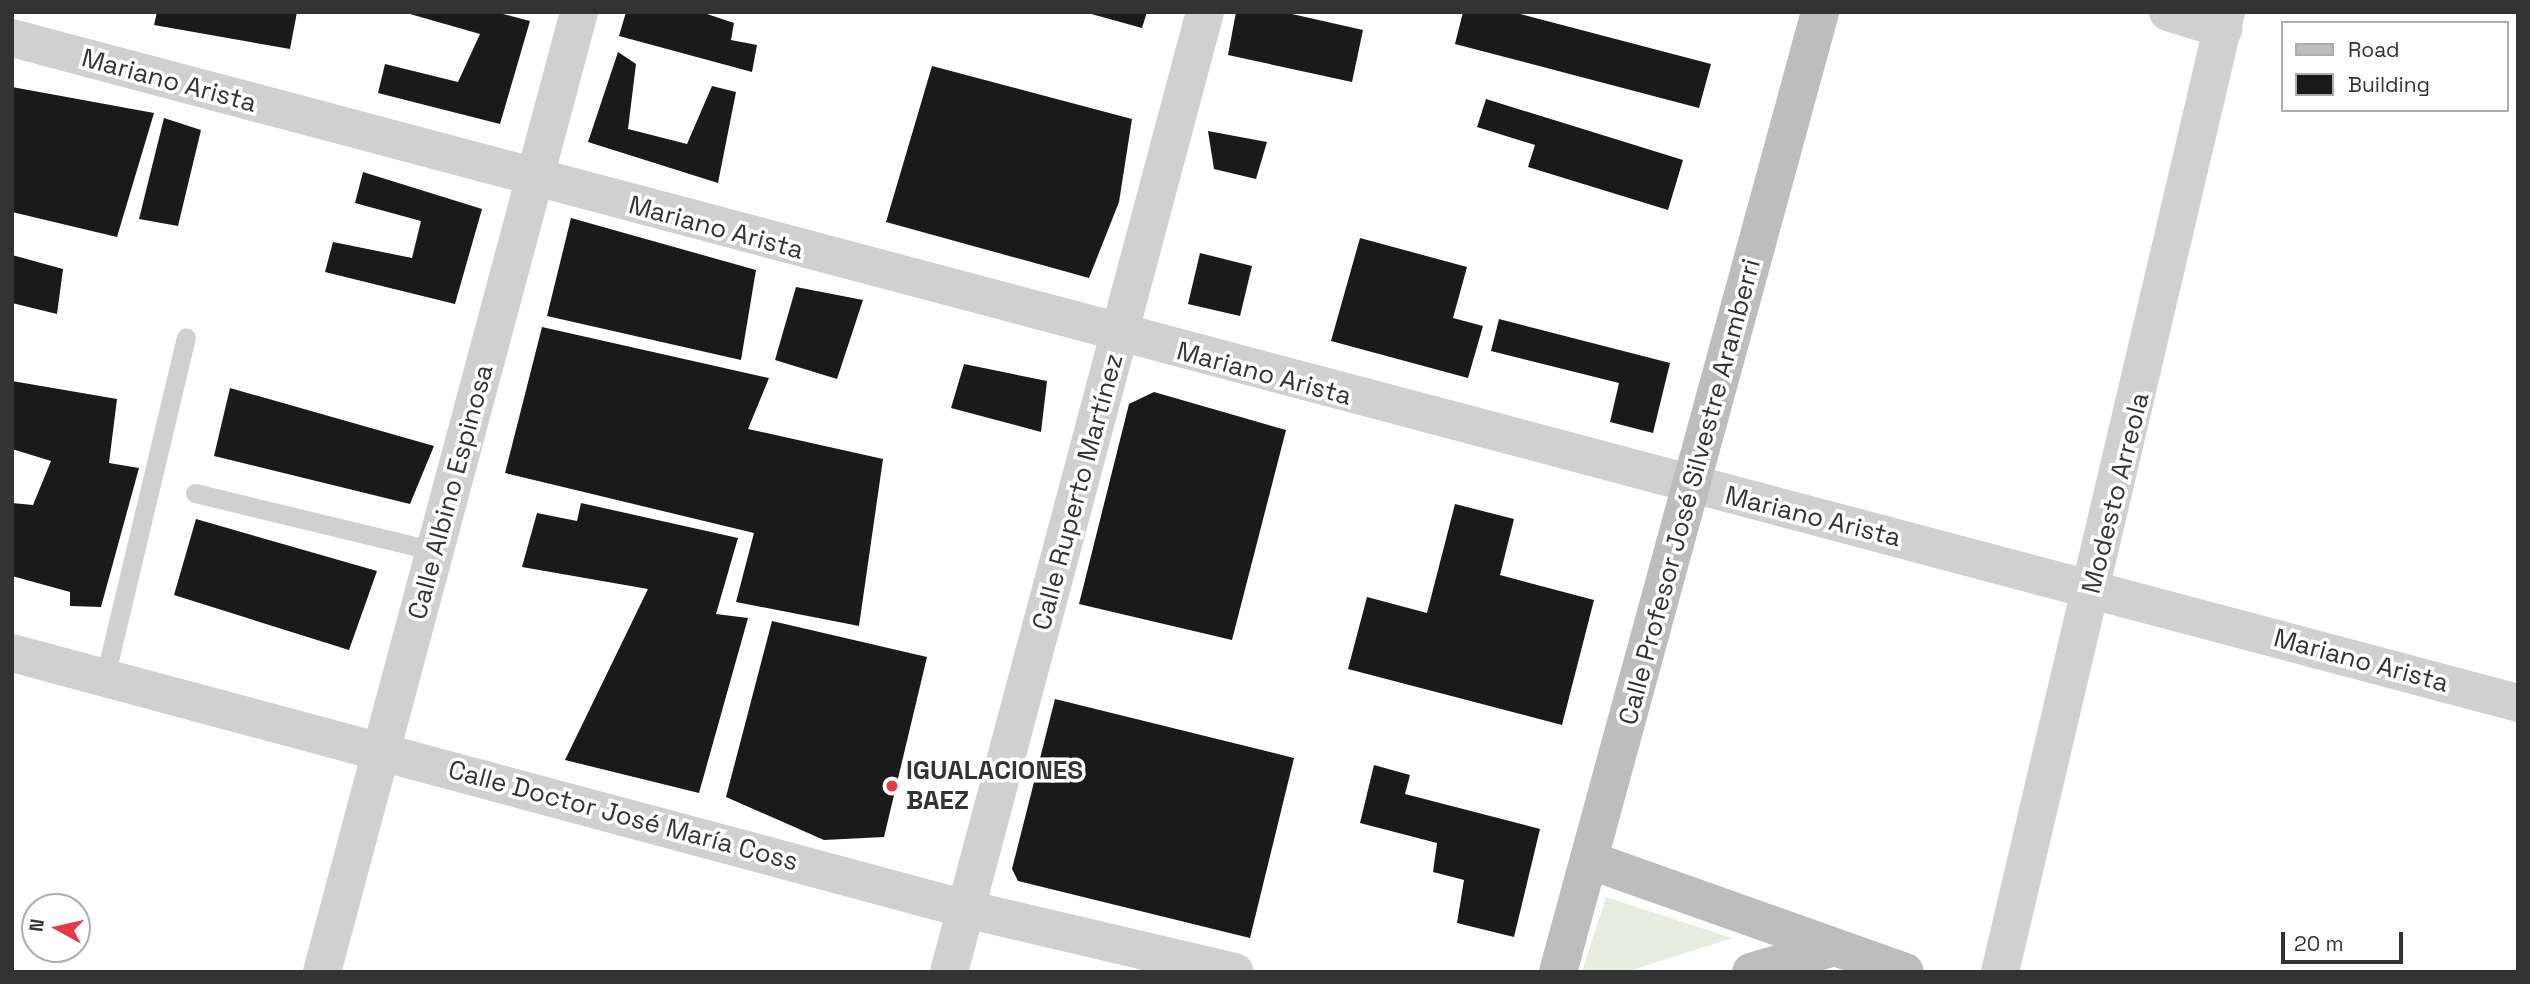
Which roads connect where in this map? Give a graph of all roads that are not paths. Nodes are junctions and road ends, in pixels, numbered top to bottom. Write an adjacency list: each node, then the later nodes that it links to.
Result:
1 (579, 12): 7 (street, Calle Albino Espinosa)
2 (1205, 12): 8 (street, Calle Ruperto Martínez)
3 (1820, 12): 10 (main road, Calle Profesor José Silvestre Aramberri)
4 (2168, 12): 5 (street)
5 (2225, 20): 13 (street, Modesto Arreola)
6 (12, 38): 7 (street, Mariano Arista)
7 (536, 179): 8 (street, Mariano Arista); 12 (street, Calle Albino Espinosa)
8 (1120, 337): 10 (street, Mariano Arista); 19 (street, Calle Ruperto Martínez)
9 (186, 338): 15 (lane)
10 (1692, 487): 13 (street, Mariano Arista); 18 (main road, Calle Profesor José Silvestre Aramberri)
11 (195, 493): 12 (lane)
12 (435, 551): 17 (street, Calle Albino Espinosa)
13 (2093, 589): 16 (street, Mariano Arista); 27 (street, Modesto Arreola)
14 (12, 653): 15 (street, Calle Doctor José María Coss)
15 (105, 677): 17 (street, Calle Doctor José María Coss)
16 (2518, 703)
17 (382, 751): 19 (street, Calle Doctor José María Coss); 21 (street, Calle Albino Espinosa)
18 (1589, 860): 20 (main road); 24 (main road, Calle Profesor José Silvestre Aramberri)
19 (966, 909): 22 (street, Calle Ruperto Martínez); 23 (street, Calle Doctor José María Coss)
20 (1831, 948): 25 (main road); 26 (main road)
21 (322, 972)
22 (950, 972)
23 (1235, 972)
24 (1558, 972)
25 (1751, 972)
26 (1905, 972)
27 (2000, 972)

